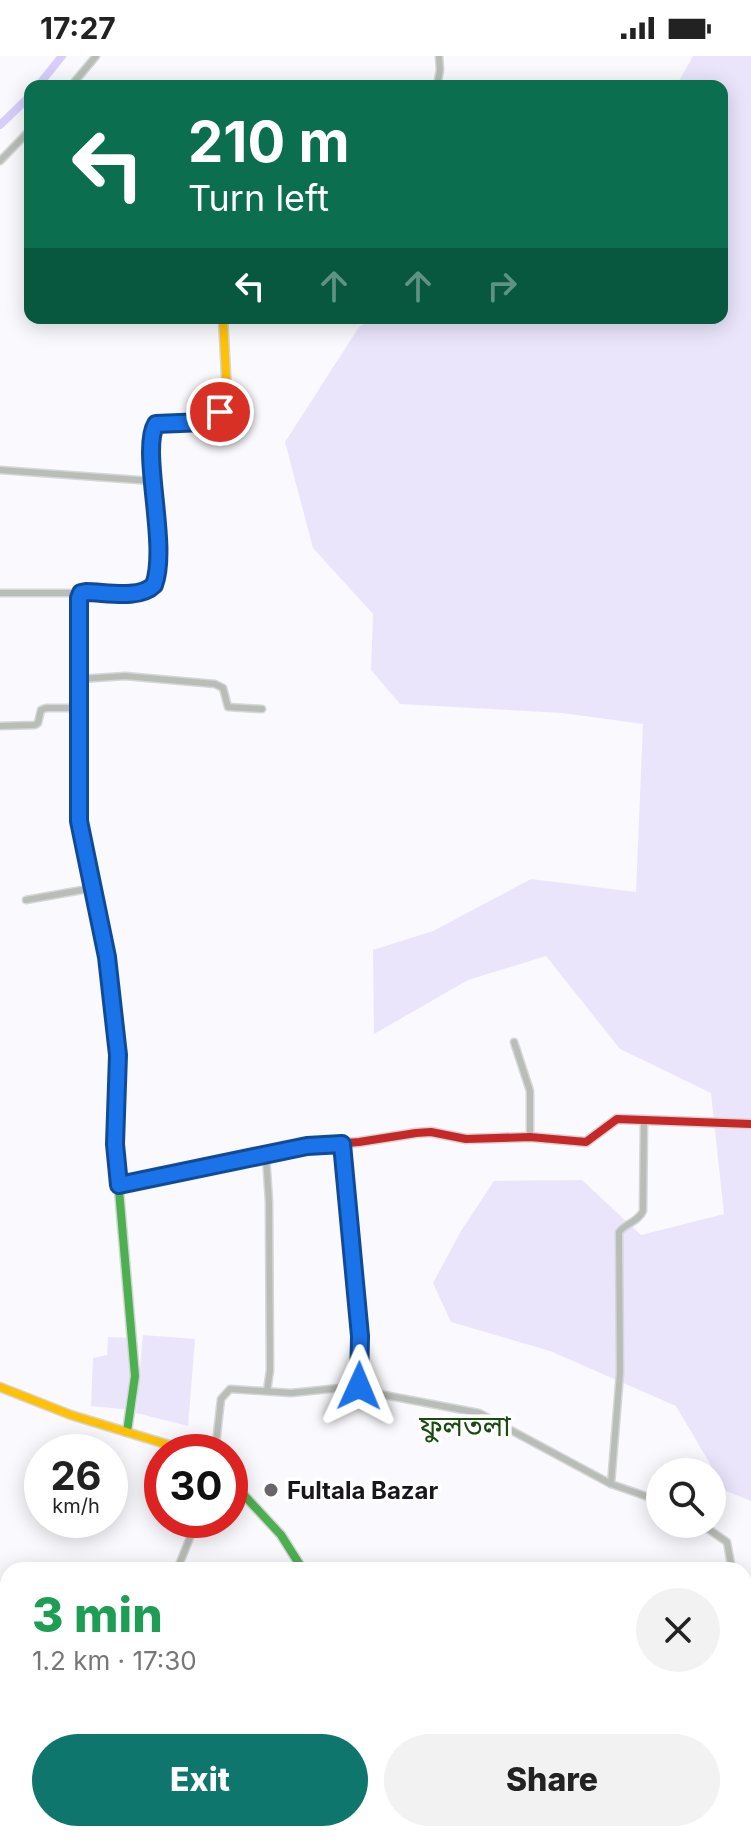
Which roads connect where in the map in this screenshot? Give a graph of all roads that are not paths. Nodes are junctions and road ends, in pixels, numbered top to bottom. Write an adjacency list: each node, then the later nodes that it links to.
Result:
1 (96, 56): 3 (street)
2 (439, 56): 4 (street)
3 (76, 80)
4 (438, 80)
5 (24, 136): 6 (street)
6 (0, 161)
7 (223, 324): 9 (street)
8 (0, 470): 9 (street)
9 (152, 481): 11 (street)
10 (0, 593): 11 (street)
11 (81, 593): 12 (street)
12 (80, 679): 13 (street); 14 (street)
13 (80, 708): 15 (street); 16 (street)
14 (262, 709)
15 (0, 726)
16 (93, 888): 17 (street); 24 (street)
17 (26, 900)
18 (514, 1042): 21 (street)
19 (644, 1119): 20 (street); 21 (street); 31 (street)
20 (751, 1124)
21 (530, 1137): 22 (street)
22 (342, 1144): 23 (street); 25 (street)
23 (266, 1156): 24 (street); 27 (street)
24 (119, 1185): 28 (street)
25 (359, 1386): 27 (street); 31 (street)
26 (0, 1387): 28 (street)
27 (267, 1391): 29 (street)
28 (127, 1432): 30 (street)
29 (217, 1434)
30 (144, 1437)
31 (611, 1484): 32 (street)
32 (646, 1496)
33 (248, 1499): 37 (street)
34 (190, 1538): 36 (street)
35 (721, 1538): 38 (street)
36 (180, 1562)
37 (298, 1562)
38 (731, 1562)

